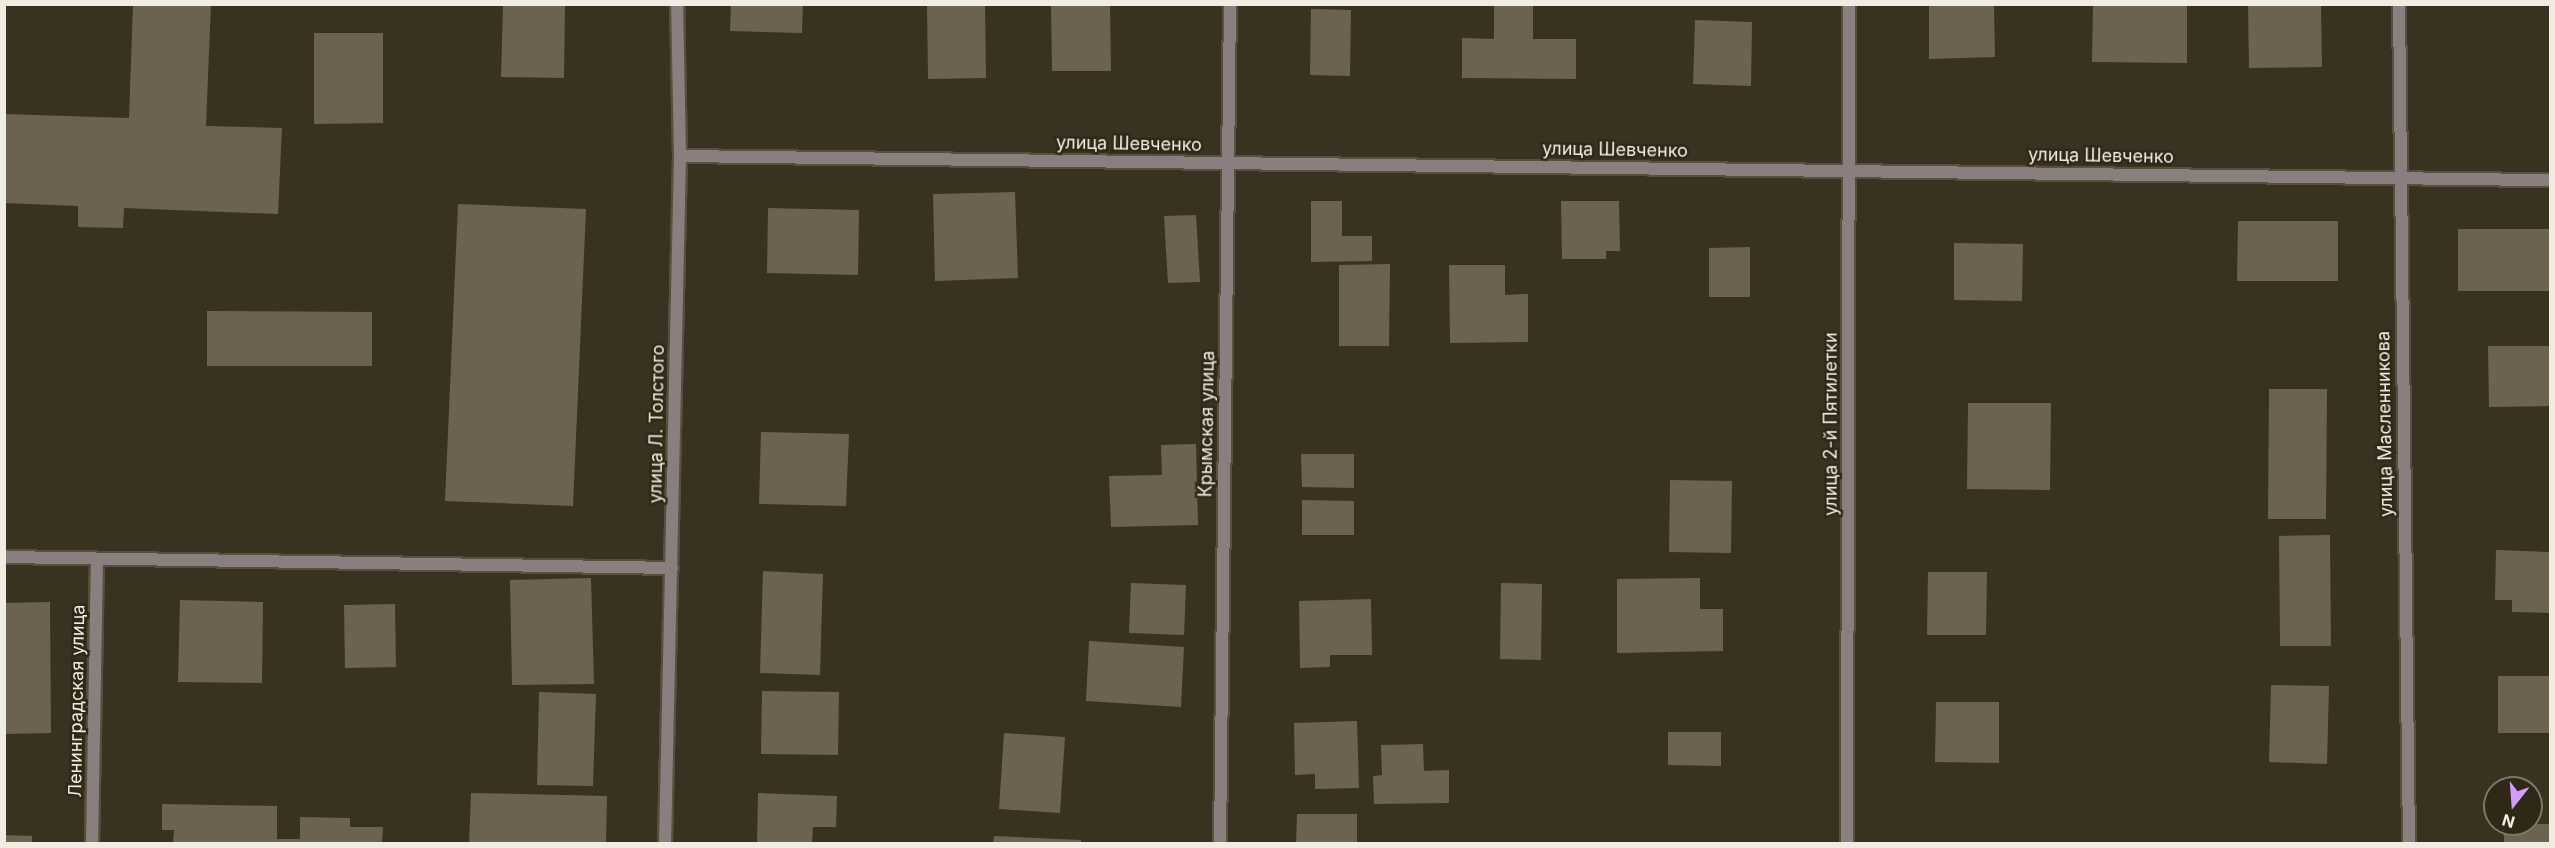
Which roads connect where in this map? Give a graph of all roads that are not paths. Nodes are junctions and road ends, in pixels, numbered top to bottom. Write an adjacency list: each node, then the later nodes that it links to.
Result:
1 (677, 4): 5 (street, улица Л. Толстого)
2 (1230, 4): 6 (street, Крымская улица)
3 (1849, 4): 7 (street, улица 2-й Пятилетки)
4 (2399, 4): 8 (street, улица Масленникова)
5 (680, 156): 6 (street, улица Шевченко); 12 (street, улица Л. Толстого)
6 (1228, 163): 7 (street, улица Шевченко); 15 (street, Крымская улица)
7 (1851, 171): 8 (street, улица Шевченко); 16 (street, улица 2-й Пятилетки)
8 (2400, 178): 9 (street, улица Шевченко); 17 (street, улица Масленникова)
9 (2550, 180)
10 (4, 557): 11 (street)
11 (97, 560): 12 (street); 13 (street, Ленинградская улица)
12 (672, 568): 14 (street, улица Л. Толстого)
13 (92, 843)
14 (664, 843)
15 (1220, 843)
16 (1847, 843)
17 (2409, 843)

